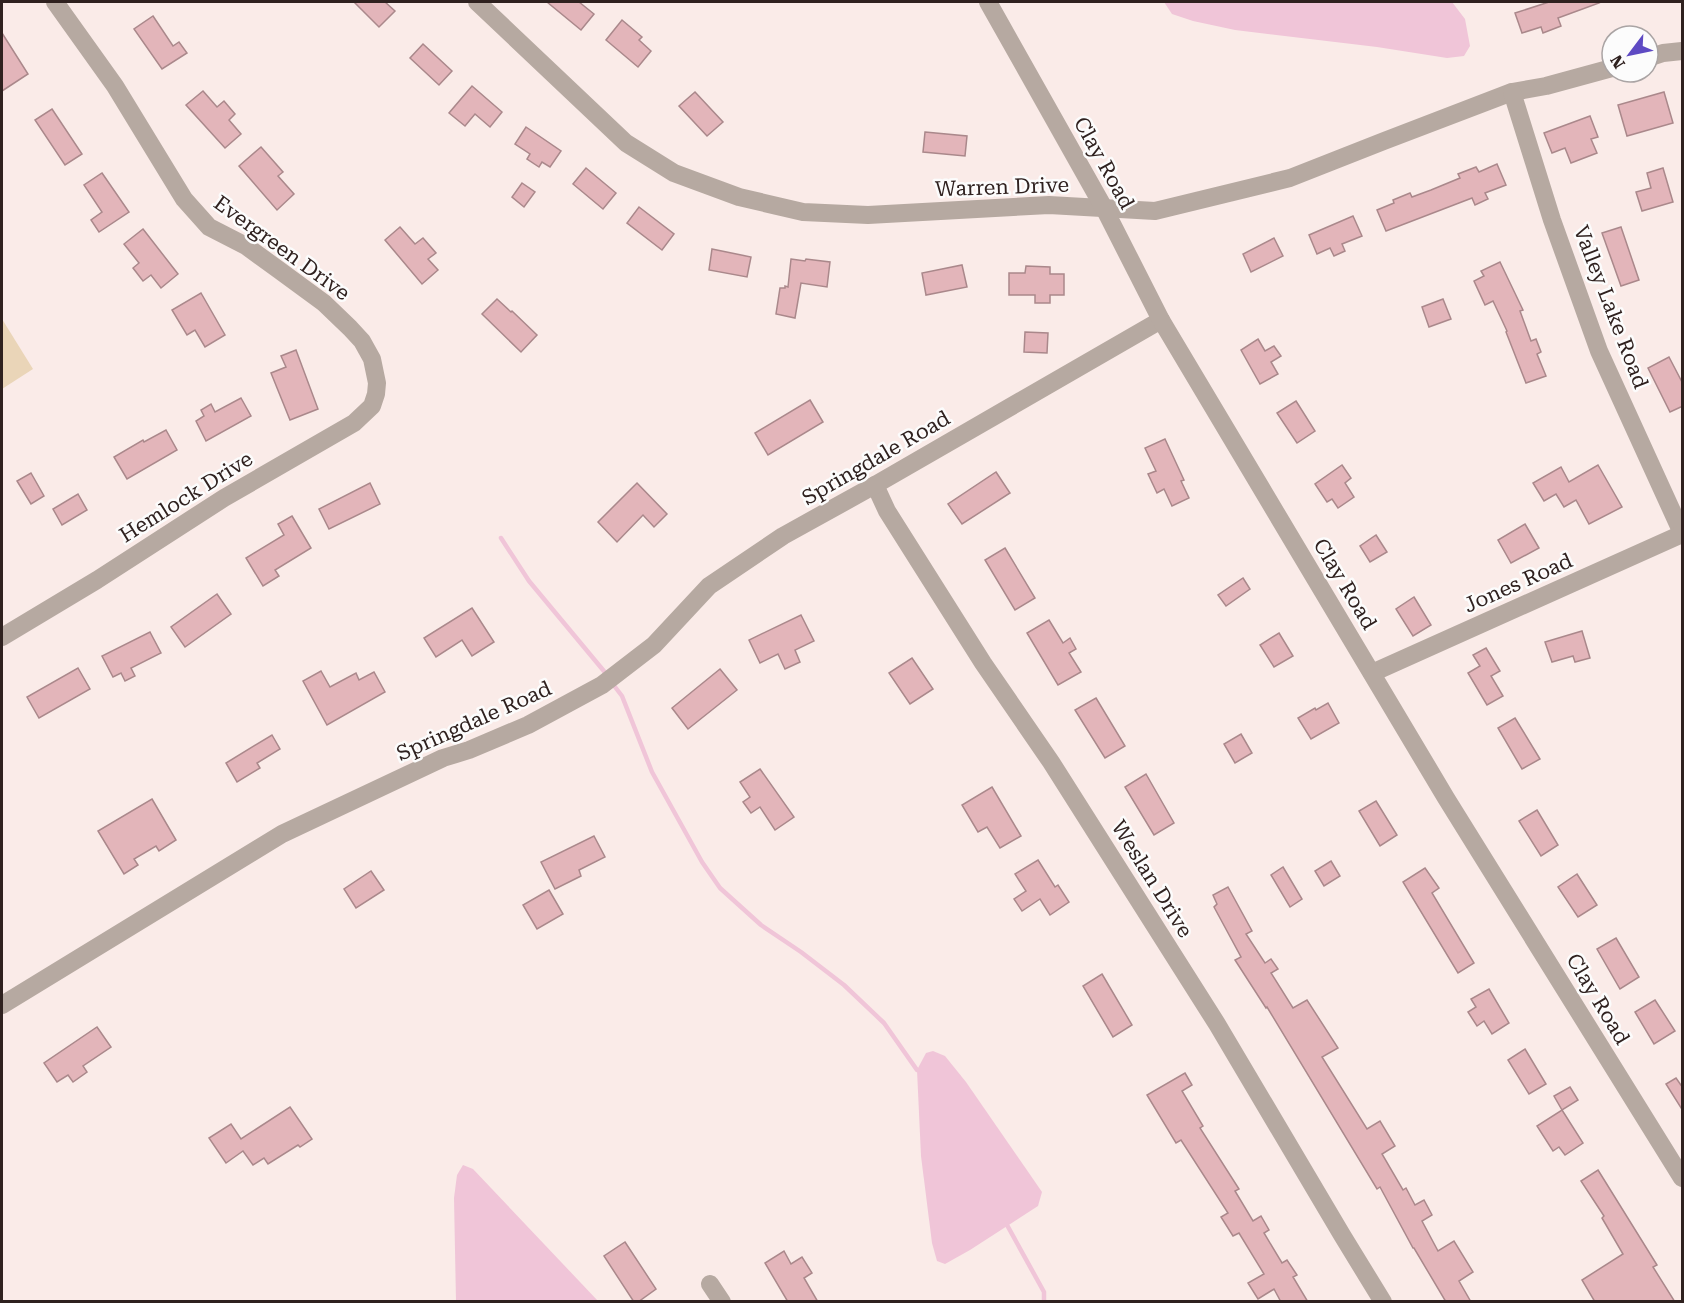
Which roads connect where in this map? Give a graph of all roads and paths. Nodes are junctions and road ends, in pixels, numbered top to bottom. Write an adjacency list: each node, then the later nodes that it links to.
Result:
1 (55, 2): 10 (street, Evergreen Drive)
2 (477, 2): 8 (street, Warren Drive)
3 (988, 2): 8 (street, Clay Road)
4 (1683, 51): 5 (street)
5 (1660, 54)
6 (1600, 71): 7 (street, Warren Drive)
7 (1512, 92): 8 (street, Warren Drive); 12 (street, Valley Lake Road)
8 (1104, 208): 9 (street, Clay Road)
9 (1161, 320): 11 (street, Springdale Road); 14 (street, Clay Road)
10 (377, 383): 13 (street, Hemlock Drive)
11 (875, 485): 15 (street, Springdale Road); 19 (street, Weslan Drive)
12 (1683, 533): 14 (street, Jones Road)
13 (2, 637)
14 (1372, 673): 16 (street, Clay Road)
15 (2, 1005)
16 (1683, 1178)
17 (710, 1284): 18 (street)
18 (722, 1302)
19 (1383, 1302)

